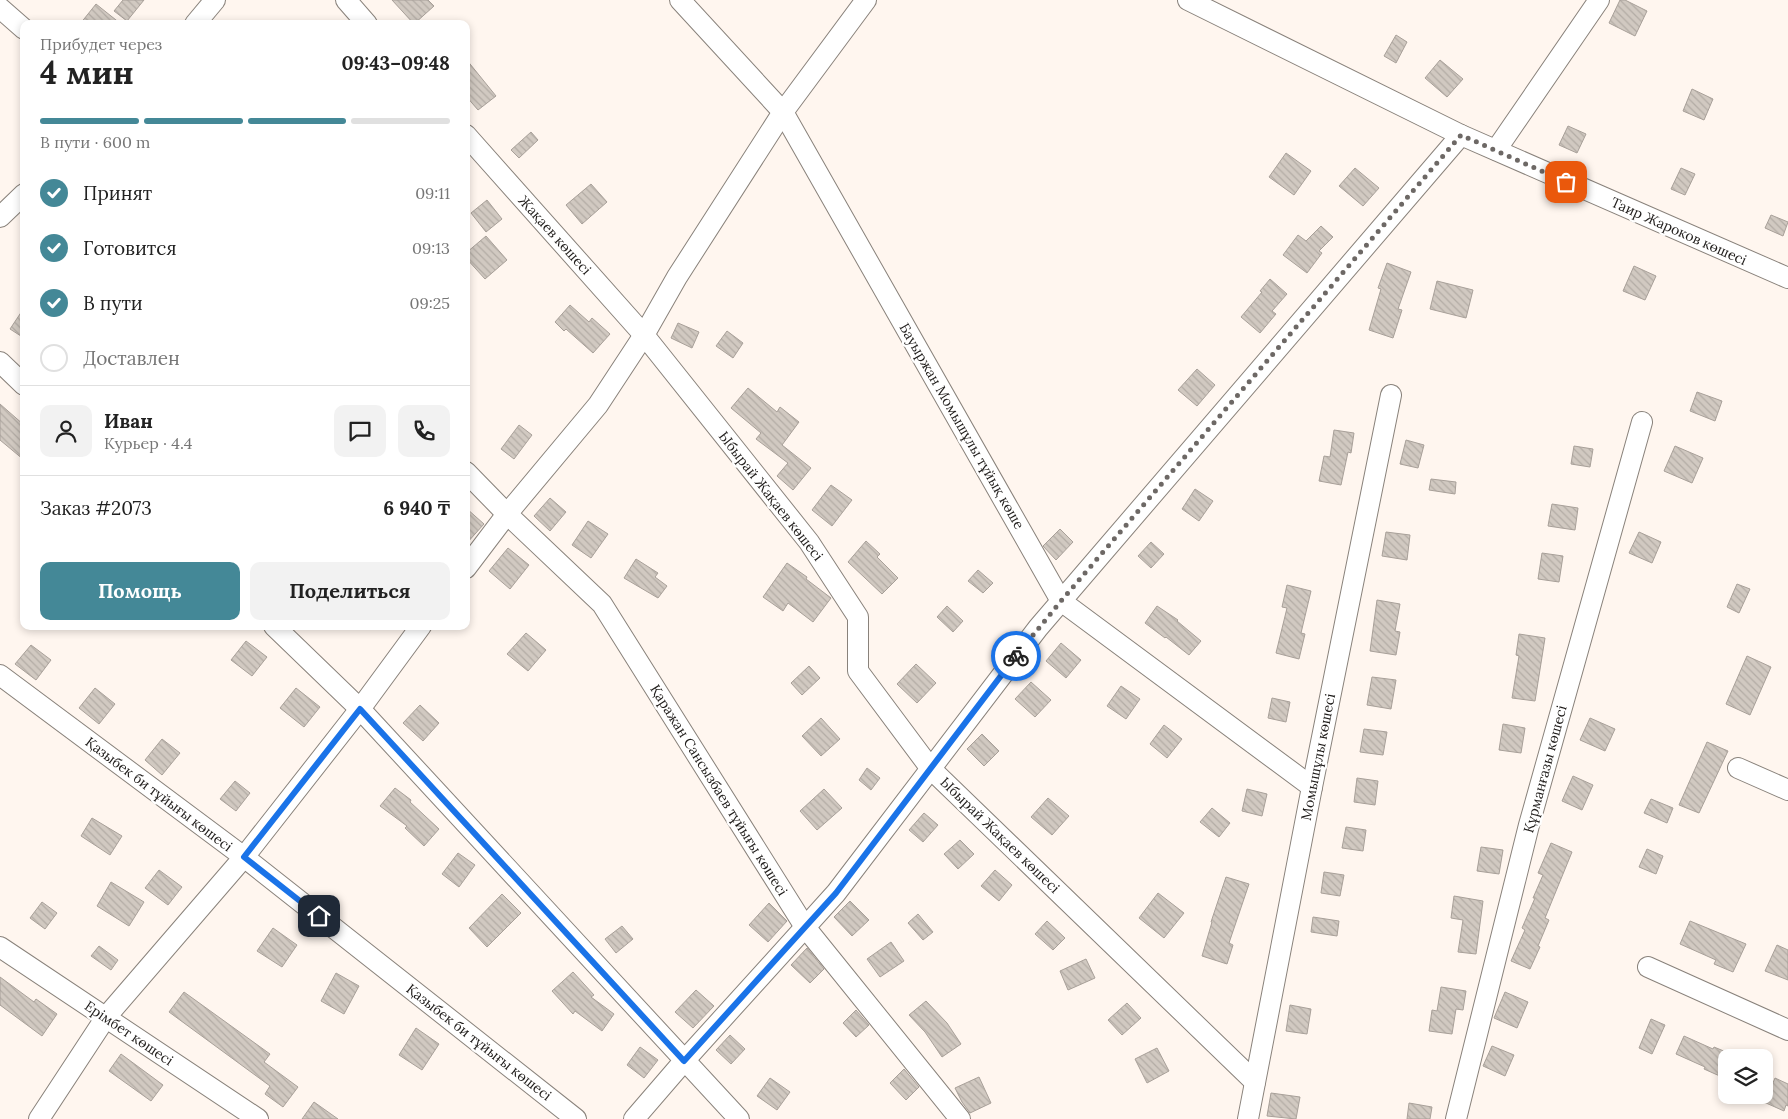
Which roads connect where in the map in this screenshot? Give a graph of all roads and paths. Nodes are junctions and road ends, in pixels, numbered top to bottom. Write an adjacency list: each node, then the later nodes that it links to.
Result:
1 (215, 0): 8 (street)
2 (346, 0): 9 (street)
3 (680, 0): 11 (street, Бауыржан Момышұлы тұйық көше)
4 (866, 0): 11 (street)
5 (1188, 0): 12 (street, Таир Жароков көшесі)
6 (1589, 4): 14 (street)
7 (0, 8): 10 (street)
8 (198, 20)
9 (364, 20)
10 (20, 26)
11 (783, 112): 18 (street); 26 (street, Бауыржан Момышұлы тұйық көше)
12 (1461, 135): 14 (street, Таир Жароков көшесі); 26 (street)
13 (470, 139): 18 (street, Жақаев көшесі)
14 (1496, 150): 17 (street, Таир Жароков көшесі)
15 (20, 198): 16 (street)
16 (0, 217)
17 (1788, 278)
18 (644, 335): 24 (street); 32 (street, Ыбырай Жақаев көшесі)
19 (0, 362): 20 (street)
20 (20, 381)
21 (1391, 395): 33 (street, Момышұлы көшесі)
22 (1642, 422): 50 (street, Құрманғазы көшесі)
23 (470, 476): 24 (street, Қаражан Сансызбаев тұйығы көшесі)
24 (507, 514): 25 (street); 36 (street, Қаражан Сансызбаев тұйығы көшесі)
25 (470, 563)
26 (1061, 601): 32 (street); 33 (street, Бауыржан Момышұлы тұйық көше)
27 (278, 630): 30 (street)
28 (418, 630): 30 (street)
29 (0, 675): 35 (street, Қазыбек би тұйығы көшесі)
30 (360, 709): 35 (street); 41 (street)
31 (1738, 768): 34 (street)
32 (931, 769): 36 (street); 42 (street, Ыбырай Жақаев көшесі)
33 (1312, 787): 42 (street, Момышұлы көшесі)
34 (1788, 790)
35 (244, 857): 39 (street); 45 (street, Қазыбек би тұйығы көшесі)
36 (805, 927): 41 (street); 48 (street, Қаражан Сансызбаев тұйығы көшесі)
37 (0, 947): 39 (street, Ерімбет көшесі)
38 (1648, 967): 40 (street)
39 (106, 1017): 43 (street); 44 (street, Ерімбет көшесі)
40 (1788, 1030)
41 (684, 1061): 46 (street); 47 (street)
42 (1255, 1082): 49 (street, Момышұлы көшесі)
43 (39, 1119)
44 (258, 1119)
45 (576, 1119)
46 (634, 1119)
47 (739, 1119)
48 (960, 1119)
49 (1248, 1119)
50 (1456, 1119)

